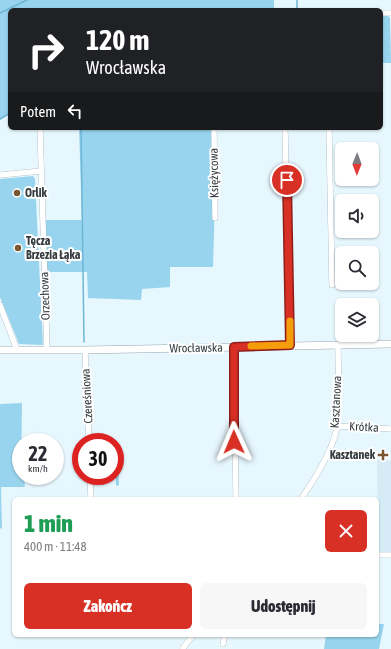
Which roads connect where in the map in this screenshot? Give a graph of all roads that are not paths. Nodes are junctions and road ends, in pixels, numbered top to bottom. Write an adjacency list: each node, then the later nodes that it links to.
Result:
1 (40, 130): 5 (street, Orzechowa)
2 (214, 130): 7 (street, Księżycowa)
3 (286, 130): 12 (street)
4 (329, 130): 8 (street)
5 (41, 171): 6 (street); 16 (street, Orzechowa)
6 (0, 175)
7 (215, 218)
8 (332, 284)
9 (0, 305): 15 (street)
10 (338, 344): 11 (street, Wrocławska); 12 (street, Wrocławska); 18 (street, Kasztanowa)
11 (391, 344)
12 (290, 345): 13 (street, Wrocławska)
13 (234, 347): 17 (street, Wrocławska); 23 (street)
14 (0, 350): 15 (street, Wrocławska)
15 (17, 350): 16 (street, Wrocławska)
16 (47, 350): 17 (street, Wrocławska)
17 (85, 350): 20 (street, Czereśniowa)
18 (337, 426): 19 (street, Krótka); 24 (street, Kasztanowa)
19 (391, 429)
20 (89, 433)
21 (90, 485): 22 (street)
22 (91, 497)
23 (236, 497)
24 (302, 497)
25 (379, 555): 26 (street)
26 (391, 555)
27 (192, 637): 30 (street)
28 (225, 637): 29 (street)
29 (223, 644)
30 (183, 648)

